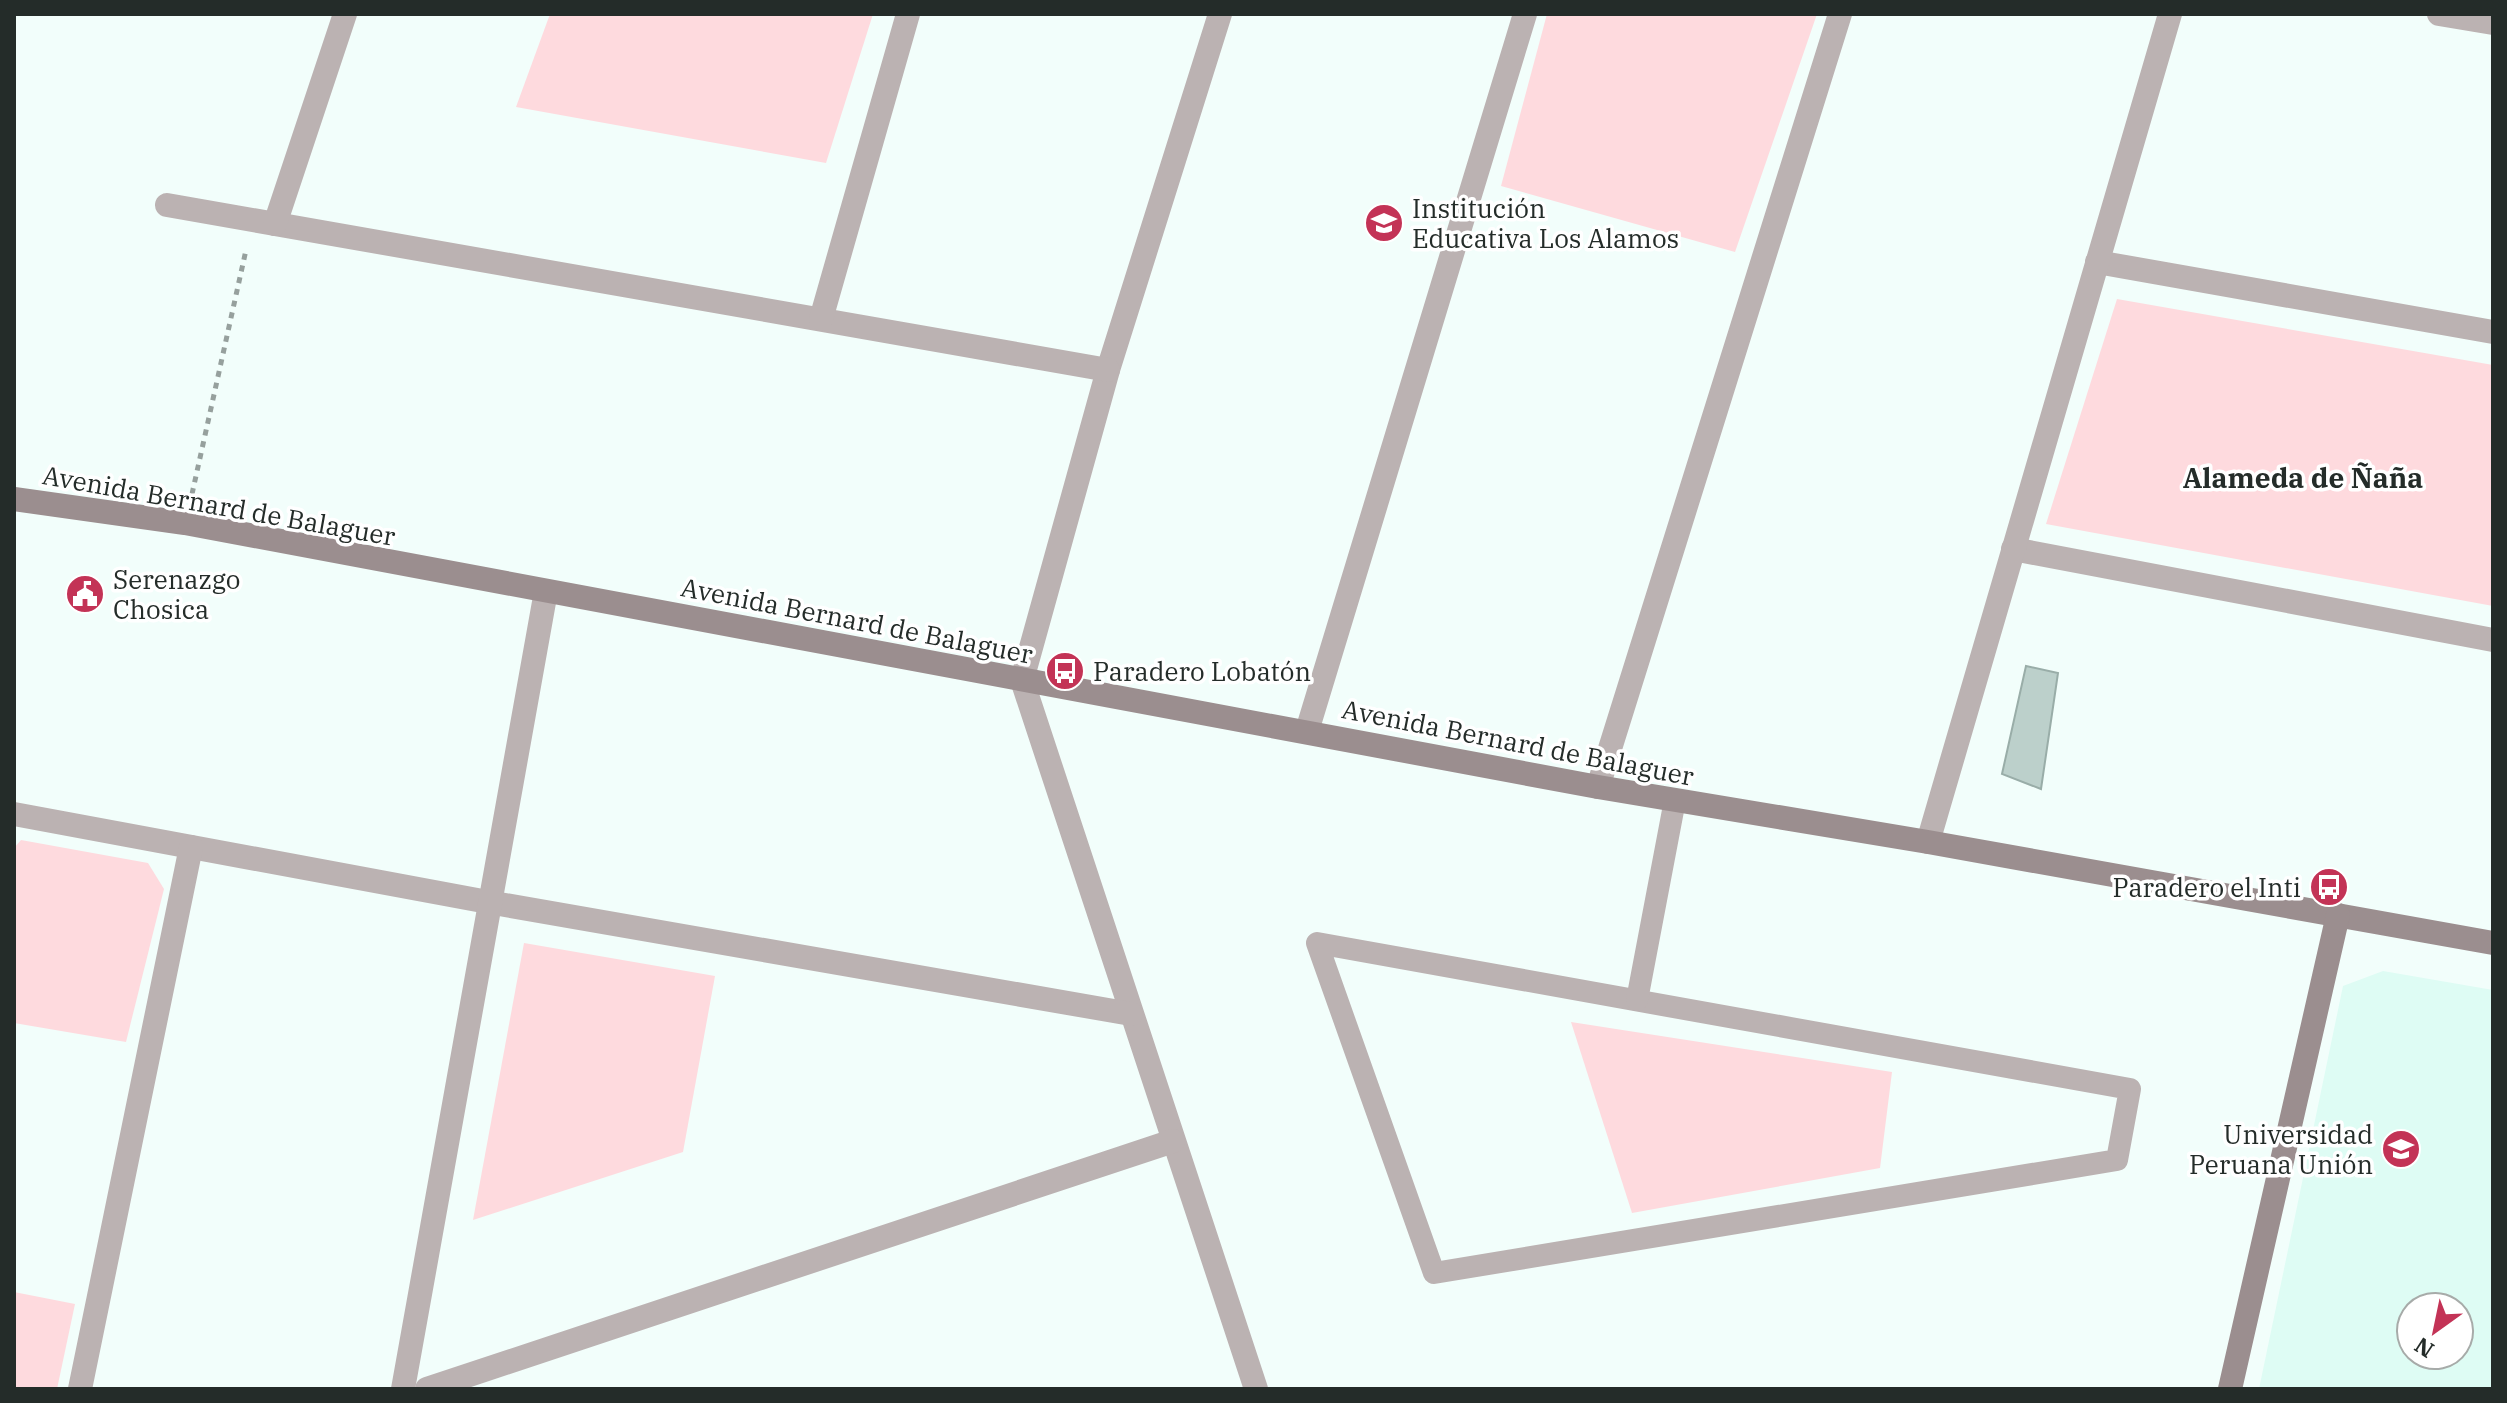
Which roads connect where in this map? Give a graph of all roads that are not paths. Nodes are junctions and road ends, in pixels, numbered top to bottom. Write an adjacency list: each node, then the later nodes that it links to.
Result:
1 (345, 14): 10 (street)
2 (908, 14): 12 (street)
3 (1220, 14): 14 (street)
4 (1525, 14): 20 (street)
5 (1840, 14): 21 (street)
6 (2170, 14): 11 (street)
7 (2439, 14): 8 (street)
8 (2493, 23)
9 (167, 205): 10 (street)
10 (264, 222): 12 (street)
11 (2097, 262): 13 (street); 16 (street)
12 (821, 319): 14 (street)
13 (2493, 332)
14 (1108, 370): 19 (street)
15 (14, 499): 17 (street, Avenida Bernard de Balaguer)
16 (2013, 549): 18 (street); 24 (street)
17 (546, 591): 19 (street, Avenida Bernard de Balaguer); 26 (street)
18 (2493, 640)
19 (1022, 680): 20 (street, Avenida Bernard de Balaguer); 30 (street)
20 (1307, 731): 21 (street, Avenida Bernard de Balaguer)
21 (1598, 787): 22 (street, Avenida Bernard de Balaguer)
22 (1675, 800): 24 (street, Avenida Bernard de Balaguer); 29 (lane)
23 (14, 814): 25 (street)
24 (1928, 842): 27 (street, Avenida Bernard de Balaguer)
25 (191, 847): 26 (street); 32 (street)
26 (488, 902): 30 (street); 33 (street)
27 (2338, 915): 28 (street, Avenida Bernard de Balaguer); 36 (street)
28 (2493, 943)
29 (1637, 1000): 29 (lane)
30 (1131, 1014): 31 (street)
31 (1173, 1141): 34 (street); 35 (street)
32 (80, 1389)
33 (403, 1389)
34 (427, 1389)
35 (1256, 1389)
36 (2230, 1389)

